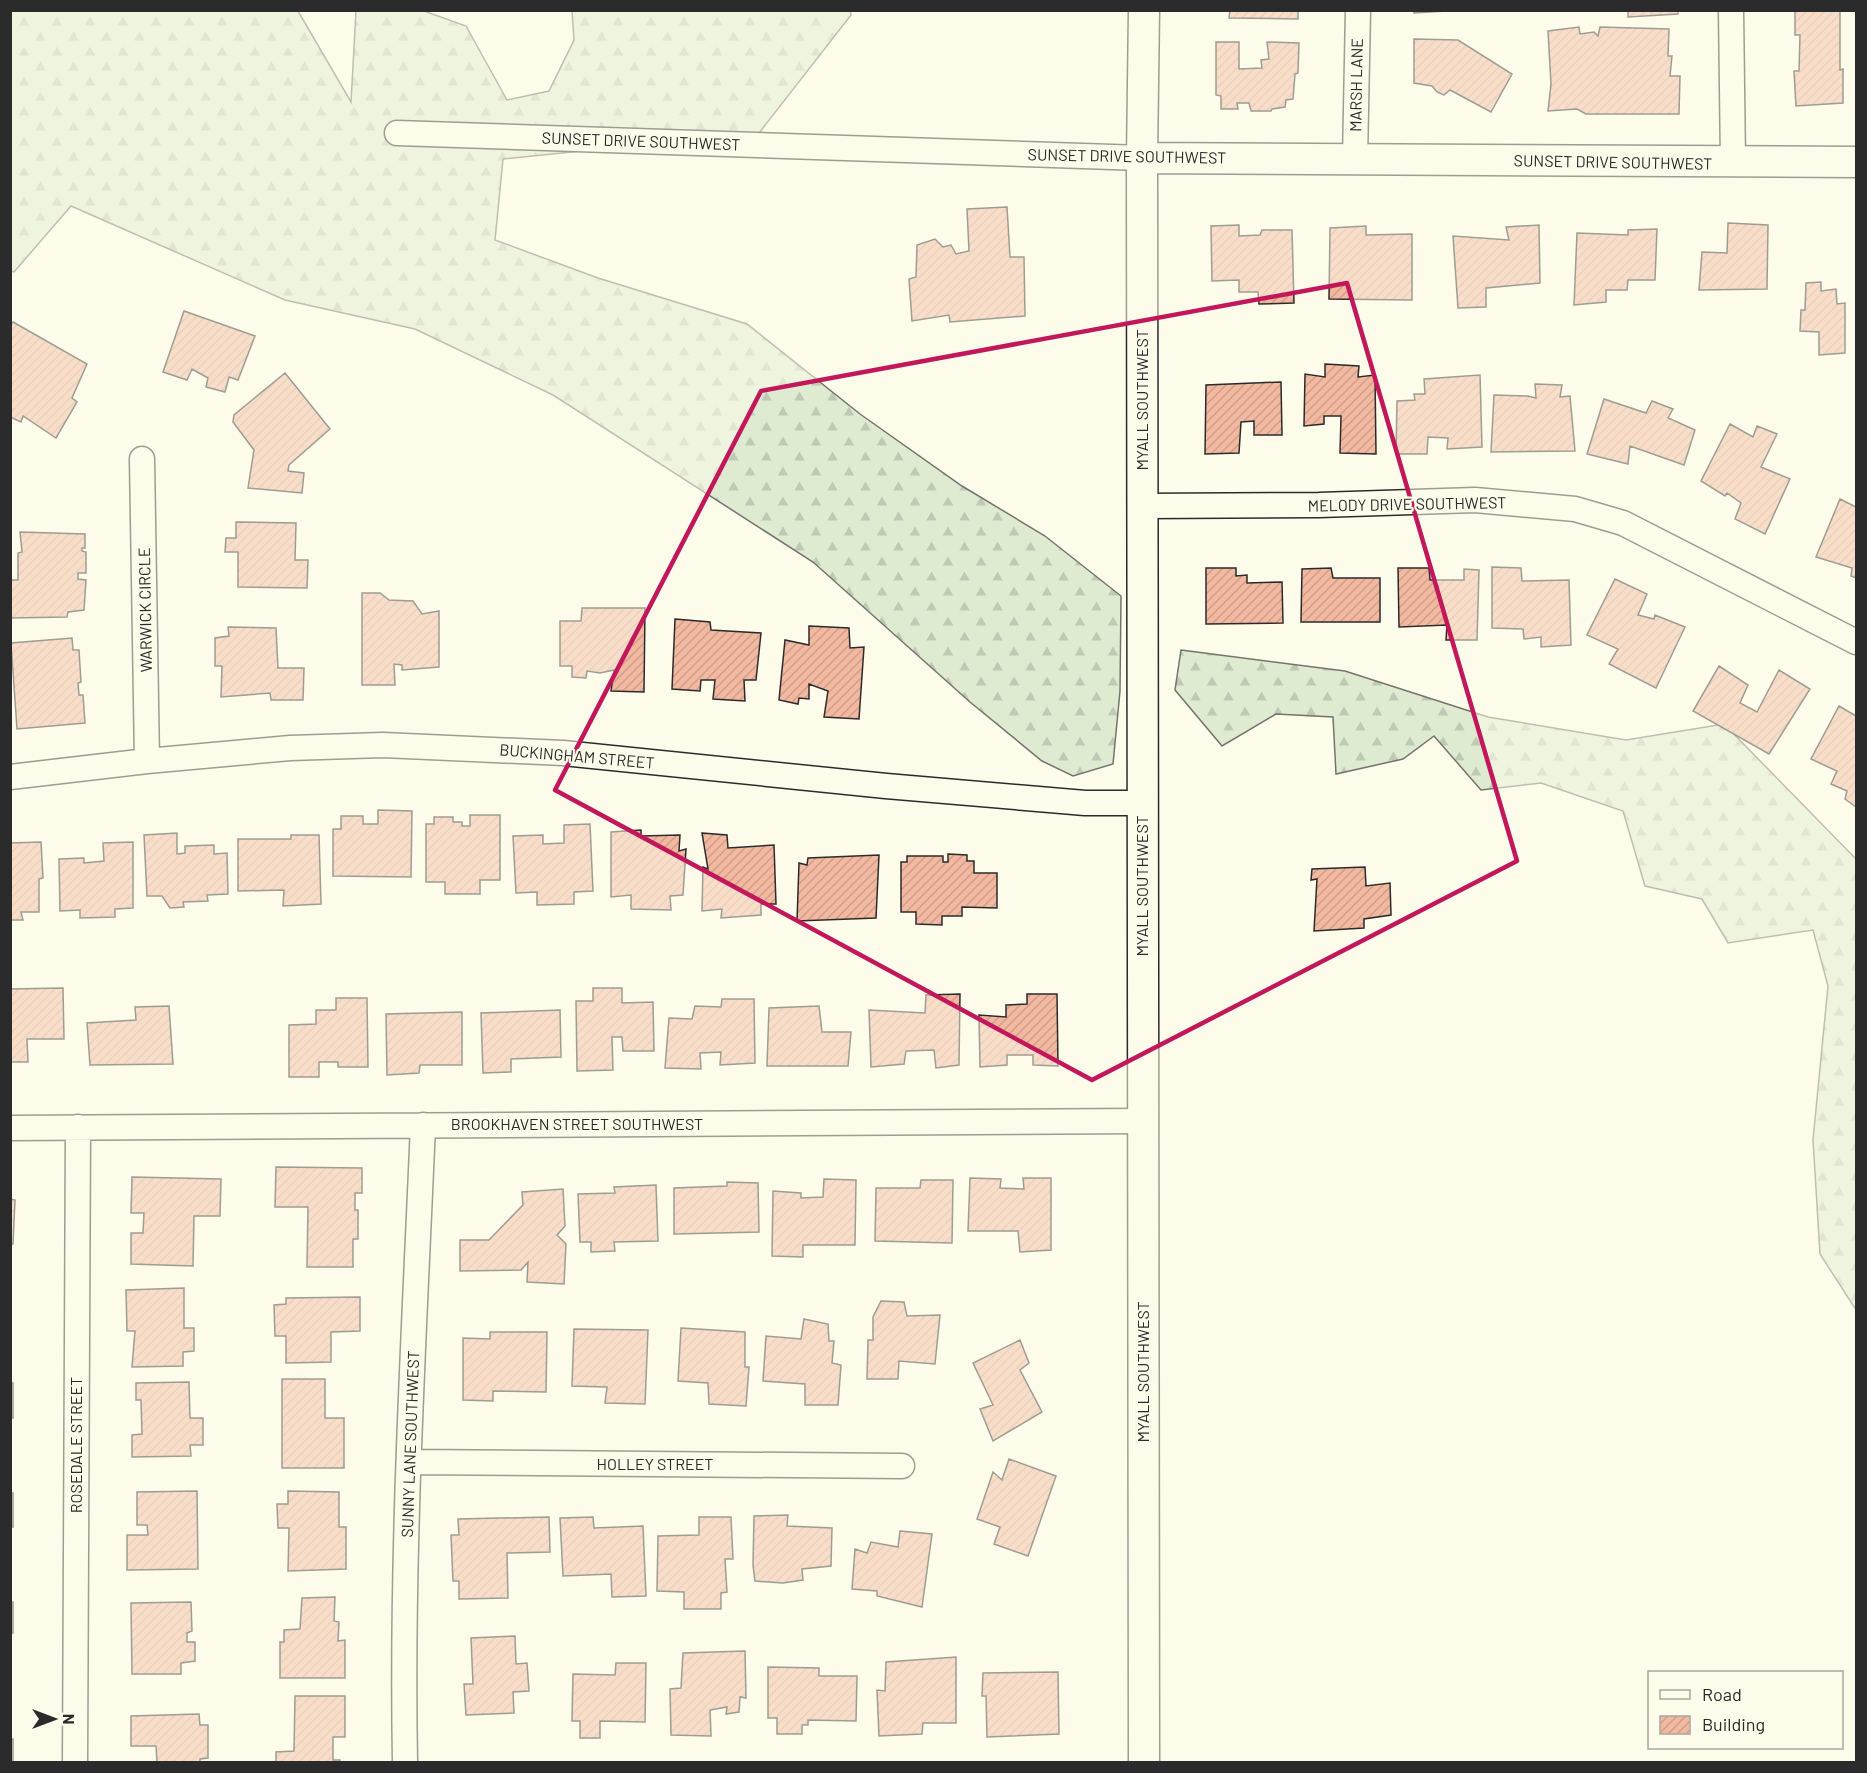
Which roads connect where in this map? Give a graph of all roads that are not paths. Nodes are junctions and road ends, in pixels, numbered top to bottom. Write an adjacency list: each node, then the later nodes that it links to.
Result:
1 (1144, 10): 5 (street, MYALL SOUTHWEST)
2 (1358, 10): 6 (street, MARSH LANE)
3 (1731, 10): 8 (street)
4 (397, 133): 5 (street, SUNSET DRIVE SOUTHWEST)
5 (1142, 158): 6 (street, SUNSET DRIVE SOUTHWEST); 10 (street, MYALL SOUTHWEST)
6 (1355, 159): 8 (street, SUNSET DRIVE SOUTHWEST)
7 (1857, 162): 8 (street, SUNSET DRIVE SOUTHWEST)
8 (1733, 163)
9 (142, 459): 12 (street, WARWICK CIRCLE)
10 (1142, 506): 11 (street, MELODY DRIVE SOUTHWEST); 14 (street, MYALL SOUTHWEST)
11 (1857, 642)
12 (147, 761): 13 (street, BUCKINGHAM STREET); 14 (street, BUCKINGHAM STREET)
13 (10, 777)
14 (1142, 803): 15 (street, MYALL SOUTHWEST)
15 (1143, 1121): 16 (street, BROOKHAVEN STREET SOUTHWEST); 23 (street, MYALL SOUTHWEST)
16 (423, 1125): 17 (street, BROOKHAVEN STREET SOUTHWEST); 19 (street, SUNNY LANE SOUTHWEST)
17 (78, 1127): 18 (street, BROOKHAVEN STREET SOUTHWEST); 21 (street, ROSEDALE STREET)
18 (10, 1128)
19 (409, 1462): 20 (street, HOLLEY STREET); 22 (street, SUNNY LANE SOUTHWEST)
20 (902, 1466)
21 (75, 1762)
22 (405, 1762)
23 (1144, 1762)

